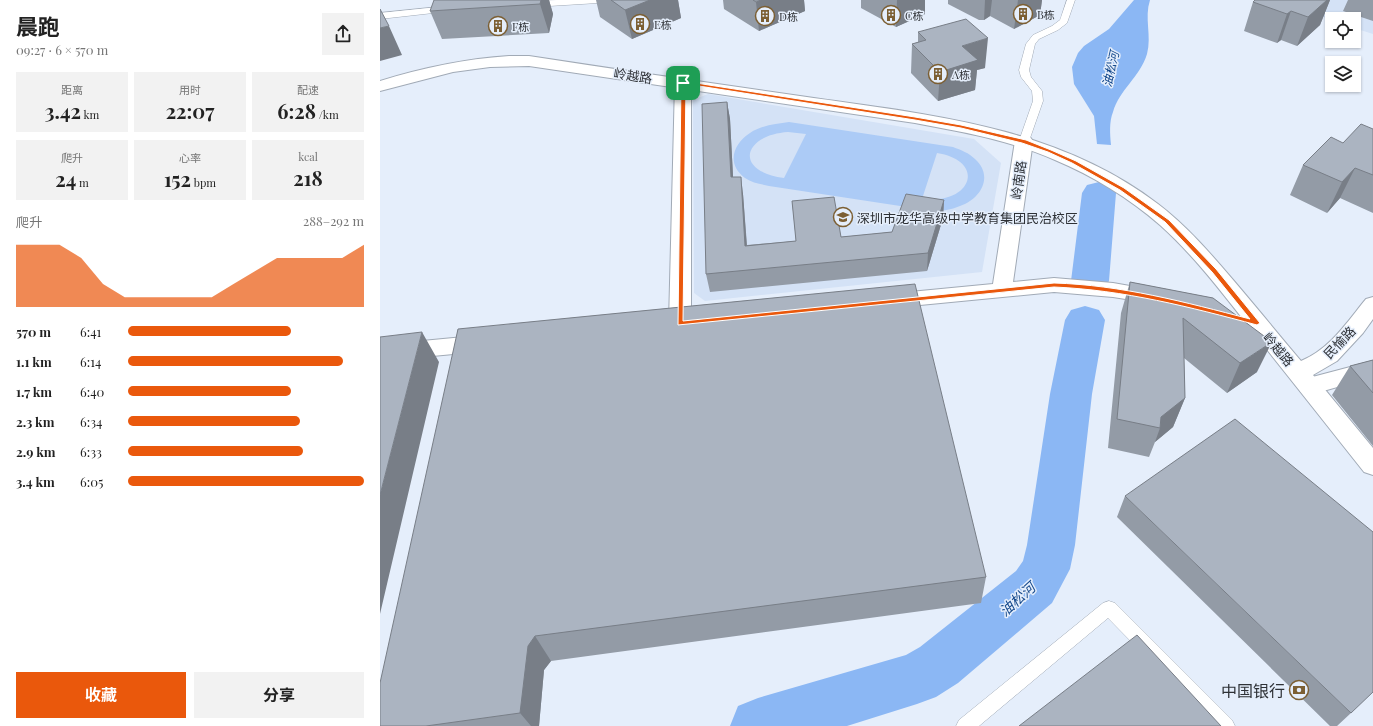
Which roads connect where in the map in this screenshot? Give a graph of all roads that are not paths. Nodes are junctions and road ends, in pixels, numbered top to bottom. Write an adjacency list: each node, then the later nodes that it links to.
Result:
1 (598, 0): 3 (lane)
2 (1071, 0): 8 (lane)
3 (521, 5)
4 (460, 8): 5 (lane)
5 (380, 16)
6 (683, 83): 7 (street, 岭越路); 8 (street, 岭越路); 14 (street)
7 (380, 86)
8 (1024, 142): 9 (street, 岭南路); 15 (street, 岭越路)
9 (1002, 290): 10 (street); 11 (street)
10 (1173, 300)
11 (868, 304)
12 (1373, 304): 19 (street, 民愉路)
13 (1226, 315): 15 (street)
14 (680, 323)
15 (1257, 323): 19 (street, 岭越路)
16 (506, 340): 17 (street)
17 (380, 353)
18 (1373, 369): 19 (street)
19 (1304, 379): 20 (street, 岭越路)
20 (1373, 465)
21 (965, 726): 22 (lane)
22 (1226, 726)

